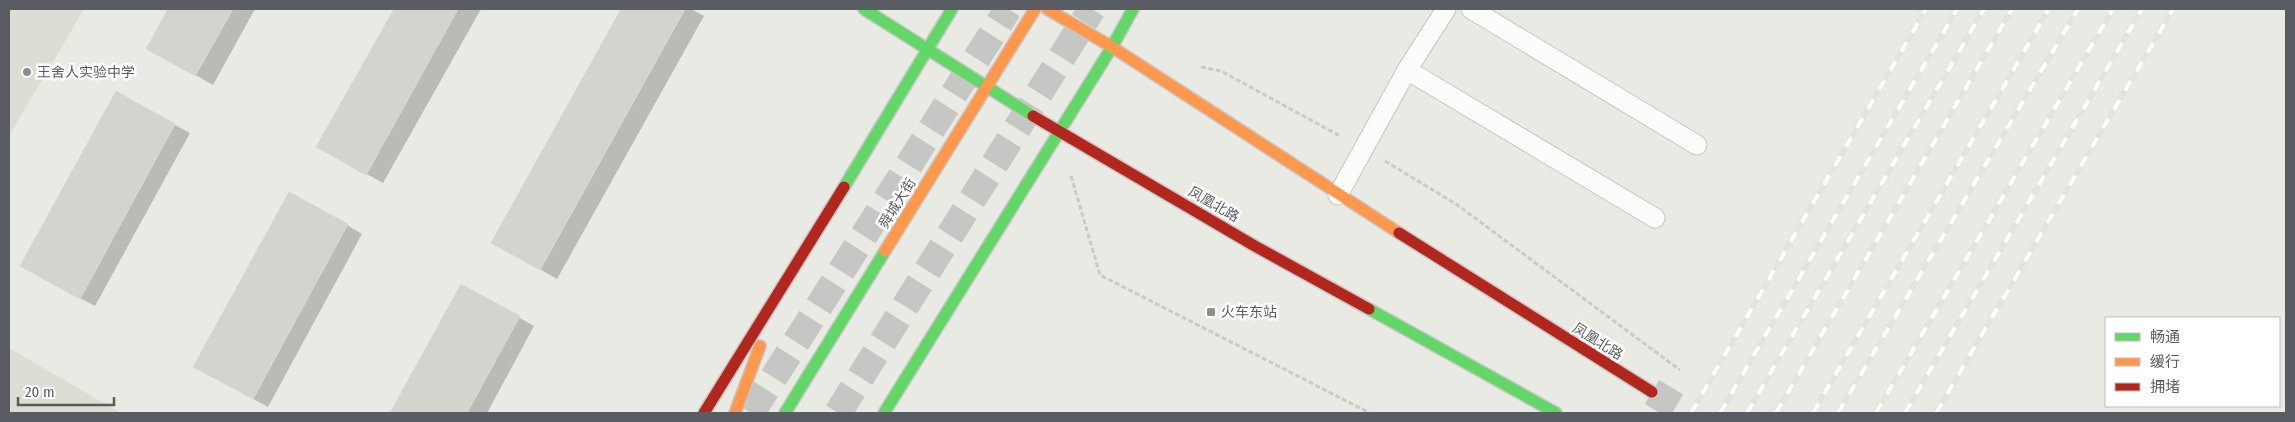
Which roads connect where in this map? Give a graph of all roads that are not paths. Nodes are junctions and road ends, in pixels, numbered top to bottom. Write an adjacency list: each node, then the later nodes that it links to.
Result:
1 (864, 9): 8 (main road, 凤凰北路)
2 (952, 9): 8 (main road)
3 (1035, 9): 11 (main road, 舜城大街)
4 (1047, 9): 9 (main road, 凤凰北路)
5 (1133, 9): 9 (main road)
6 (1446, 9): 10 (lane)
7 (1471, 9): 13 (lane)
8 (927, 47): 11 (main road, 凤凰北路); 16 (main road)
9 (1112, 47): 12 (main road); 14 (main road, 凤凰北路)
10 (1407, 70): 14 (lane); 15 (lane)
11 (986, 86): 12 (main road, 凤凰北路); 20 (main road, 舜城大街)
12 (1058, 132): 21 (main road); 22 (main road, 凤凰北路)
13 (1697, 145)
14 (1338, 195): 17 (main road, 凤凰北路)
15 (1655, 218)
16 (776, 300): 18 (main road); 19 (main road)
17 (1652, 392)
18 (704, 413)
19 (735, 413)
20 (785, 413)
21 (884, 413)
22 (1556, 413)

